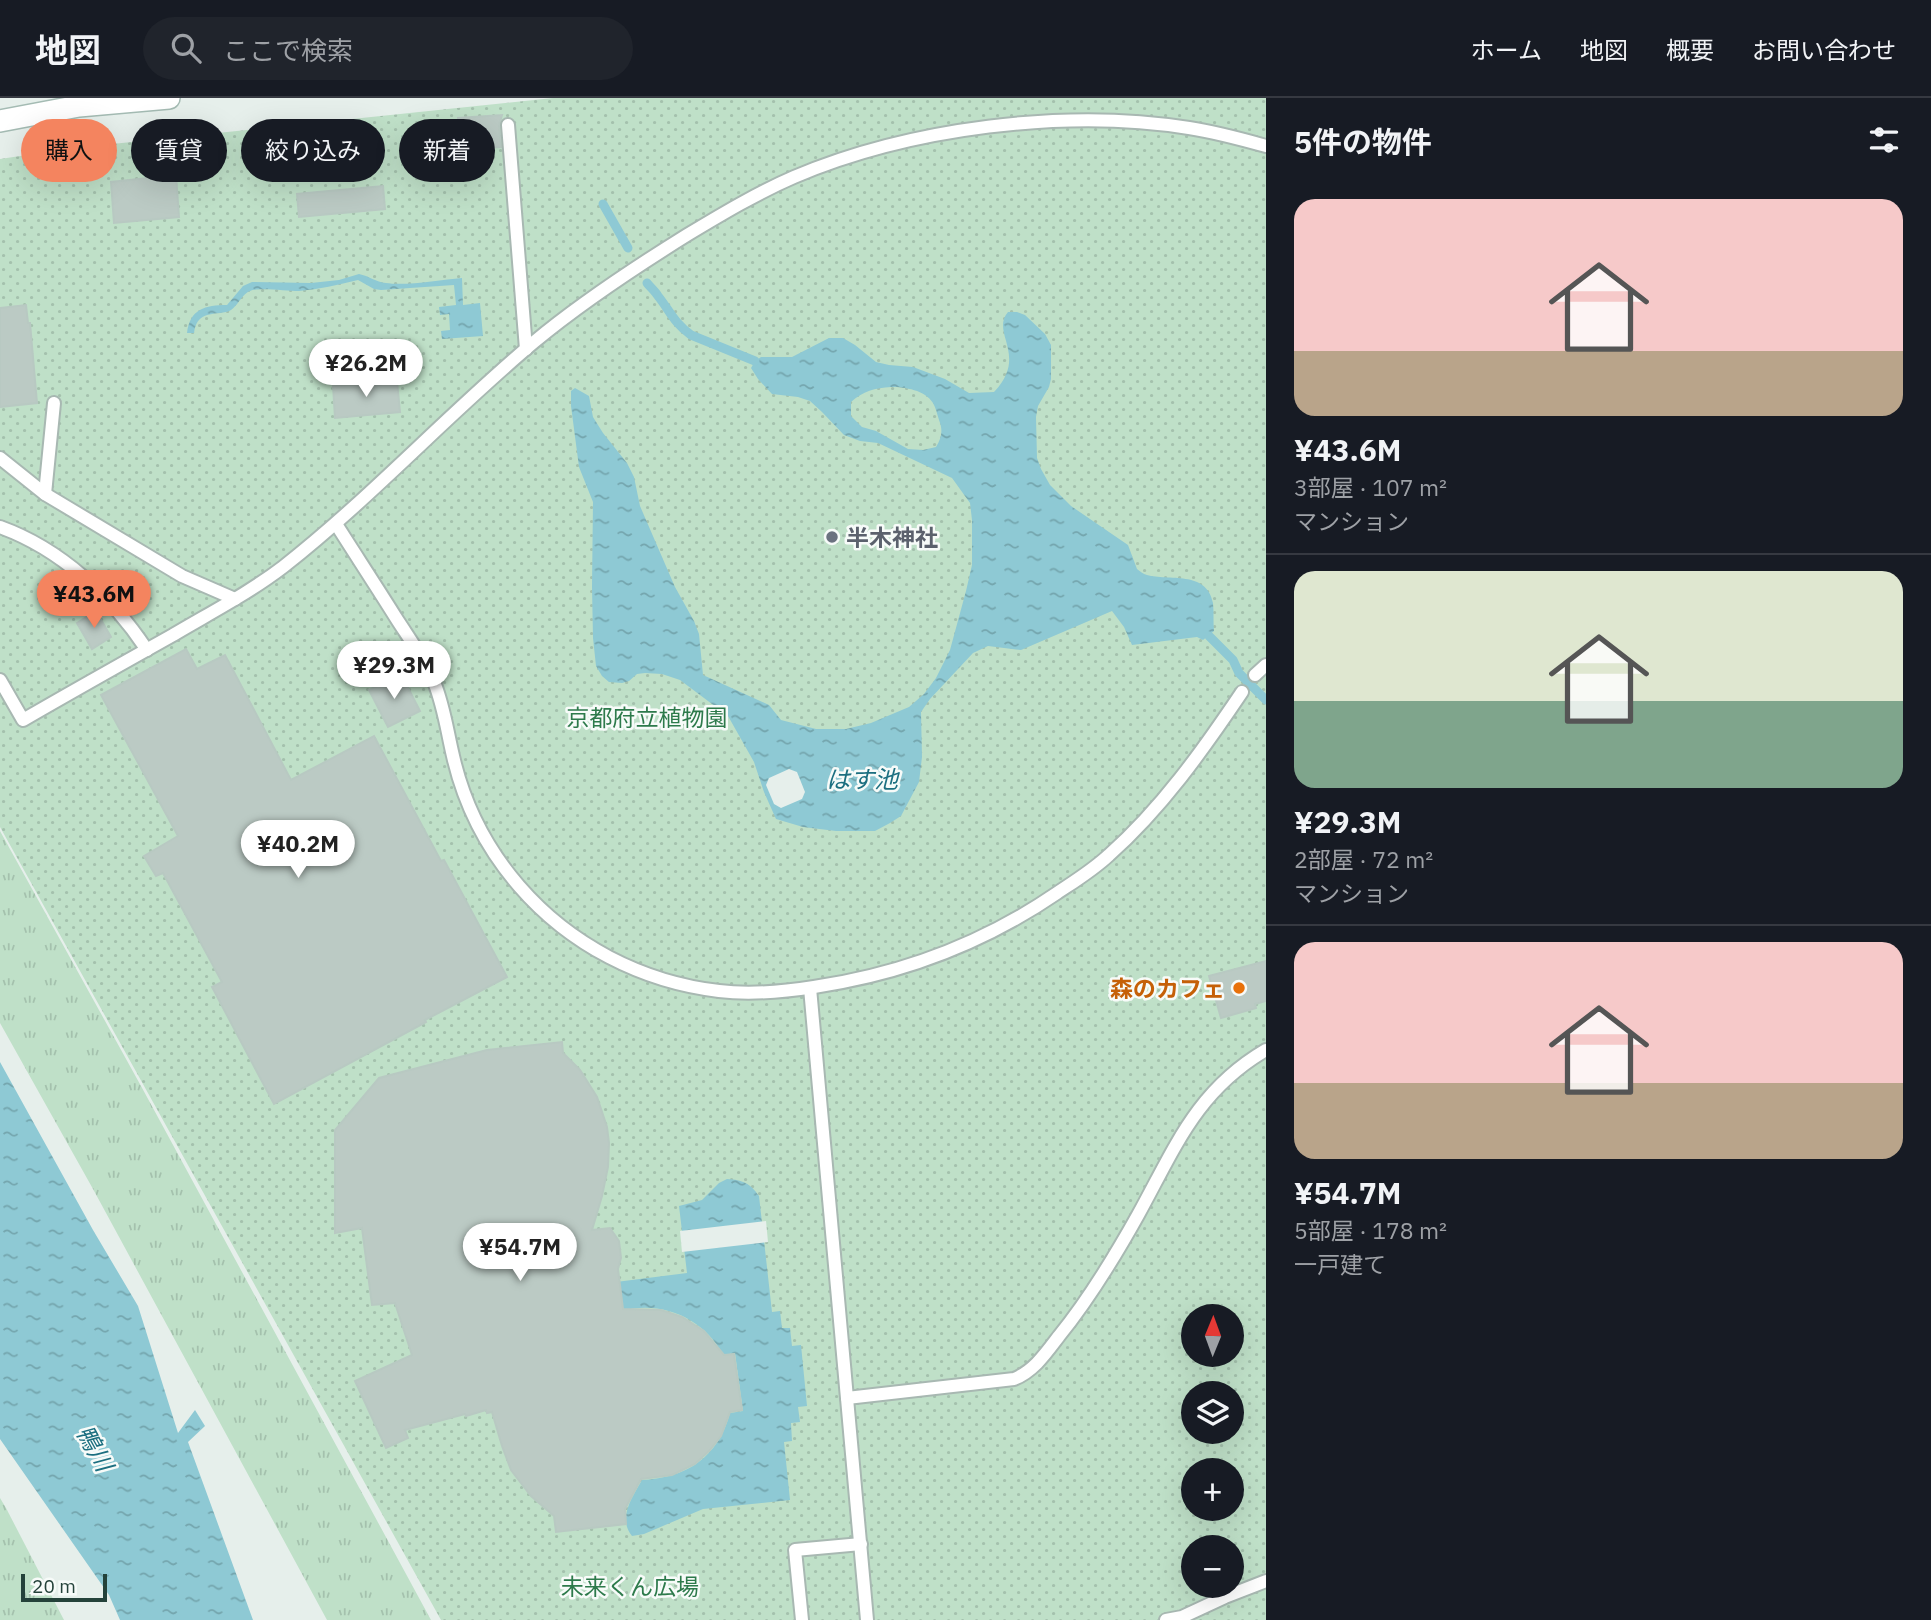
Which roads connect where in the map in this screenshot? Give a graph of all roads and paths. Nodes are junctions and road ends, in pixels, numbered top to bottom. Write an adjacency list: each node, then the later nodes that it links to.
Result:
1 (169, 98): 2 (street)
2 (79, 102): 3 (street)
3 (0, 121)
4 (508, 125): 6 (lane)
5 (1266, 146): 6 (lane)
6 (526, 349): 10 (lane)
7 (54, 403): 9 (lane)
8 (0, 458): 9 (lane)
9 (45, 494): 12 (lane)
10 (336, 524): 12 (lane); 18 (lane)
11 (0, 527): 13 (lane)
12 (235, 599): 13 (lane)
13 (146, 650): 16 (lane)
14 (1266, 665): 15 (lane)
15 (1255, 675)
16 (0, 680)
17 (1242, 692): 18 (lane)
18 (810, 988): 20 (lane)
19 (1266, 1050): 20 (lane)
20 (847, 1398): 21 (lane)
21 (860, 1544): 23 (lane); 24 (lane)
22 (1266, 1581): 25 (lane)
23 (802, 1620)
24 (867, 1620)
25 (1166, 1620)

